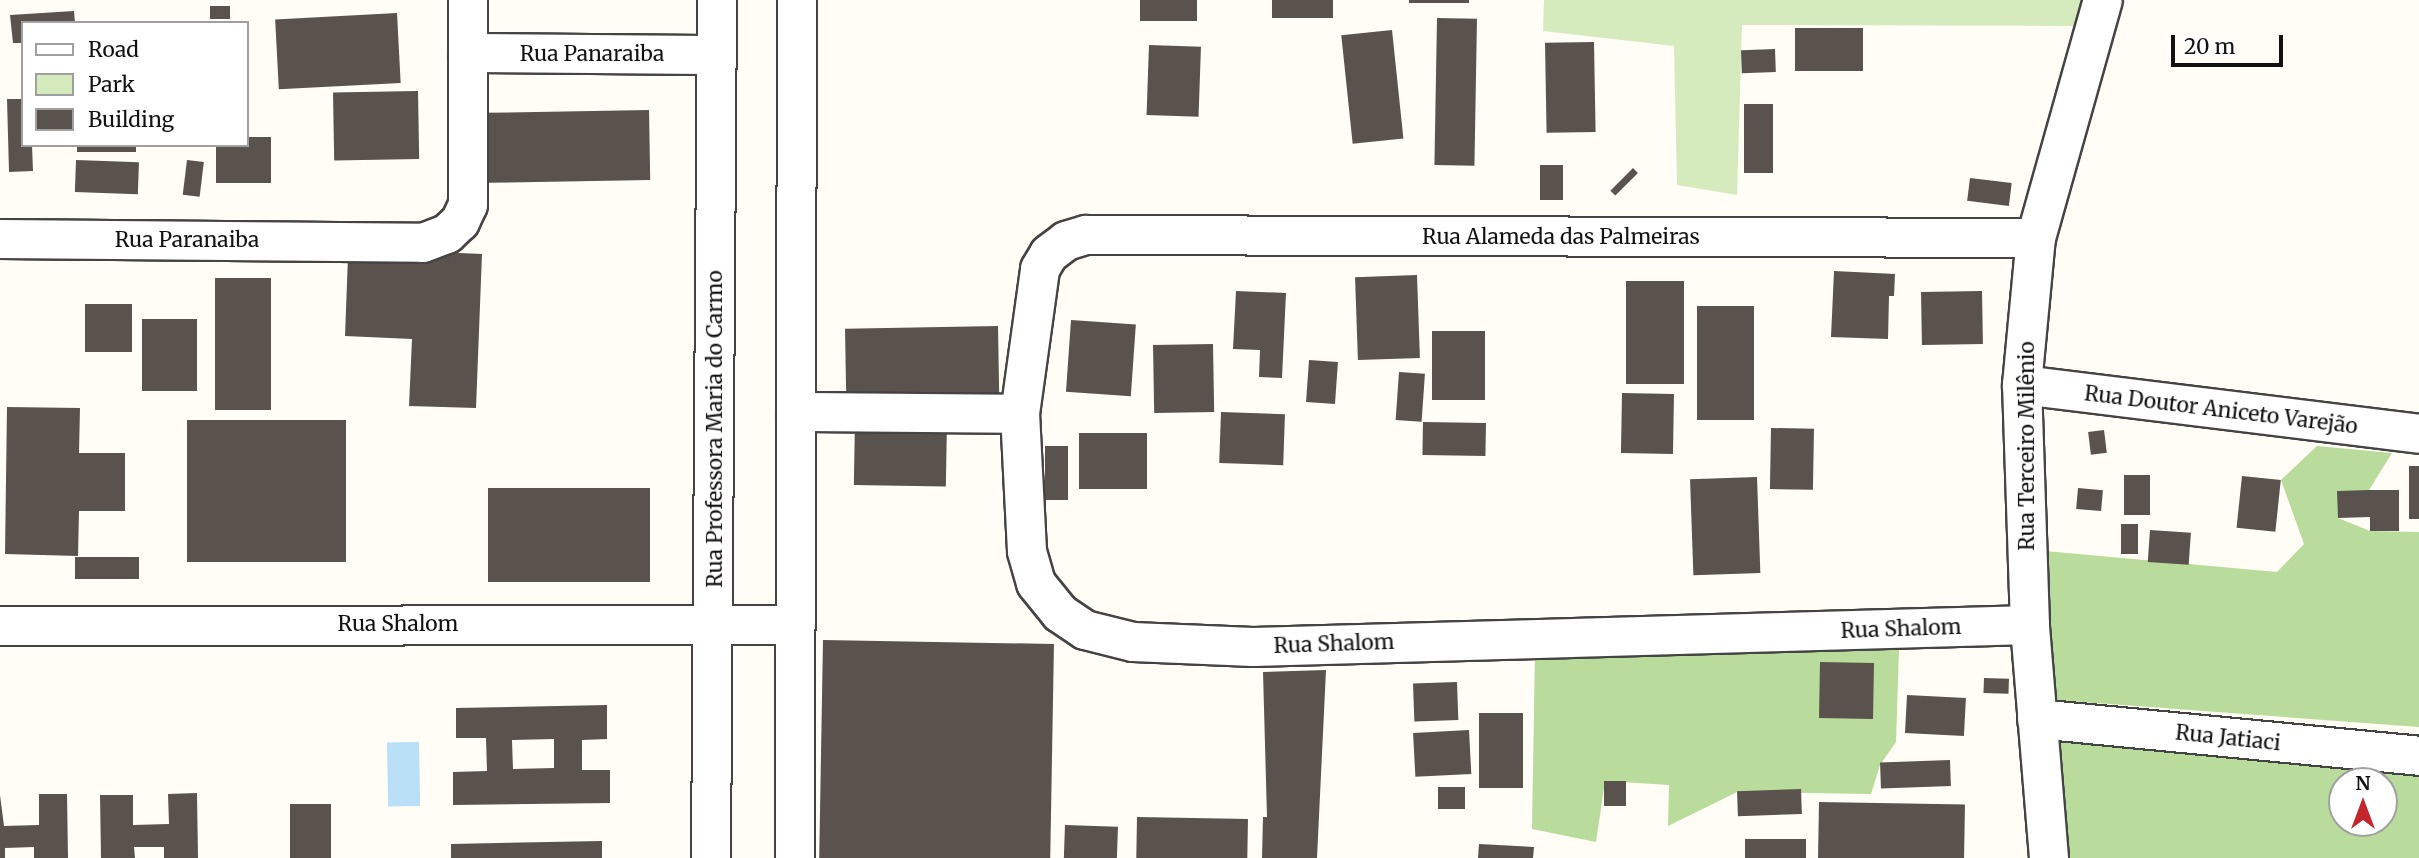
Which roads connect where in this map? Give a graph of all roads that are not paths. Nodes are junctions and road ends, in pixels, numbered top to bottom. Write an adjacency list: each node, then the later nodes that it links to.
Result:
1 (468, 0): 5 (street, Rua Paranaiba)
2 (717, 0): 6 (street, Rua Professora Maria do Carmo)
3 (797, 0): 11 (street)
4 (2103, 0): 8 (street, Rua Terceiro Milênio)
5 (468, 53): 6 (street, Rua Panaraiba); 9 (street, Rua Paranaiba)
6 (715, 55): 14 (street, Rua Professora Maria do Carmo)
7 (1086, 235): 8 (street, Rua Alameda das Palmeiras); 12 (street, Rua Shalom)
8 (2036, 238): 10 (street, Rua Terceiro Milênio)
9 (0, 239)
10 (2022, 385): 13 (street, Rua Doutor Aniceto Varejão); 16 (street, Rua Terceiro Milênio)
11 (796, 412): 12 (street); 15 (street)
12 (1020, 414): 16 (street, Rua Shalom)
13 (2419, 434)
14 (713, 623): 15 (street, Rua Shalom); 17 (street, Rua Shalom); 20 (street, Rua Professora Maria do Carmo)
15 (795, 625): 21 (street)
16 (2030, 625): 18 (street, Rua Terceiro Milênio)
17 (0, 626)
18 (2037, 719): 19 (street, Rua Jatiaci); 22 (street, Rua Terceiro Milênio)
19 (2419, 756)
20 (711, 858)
21 (795, 858)
22 (2049, 858)

